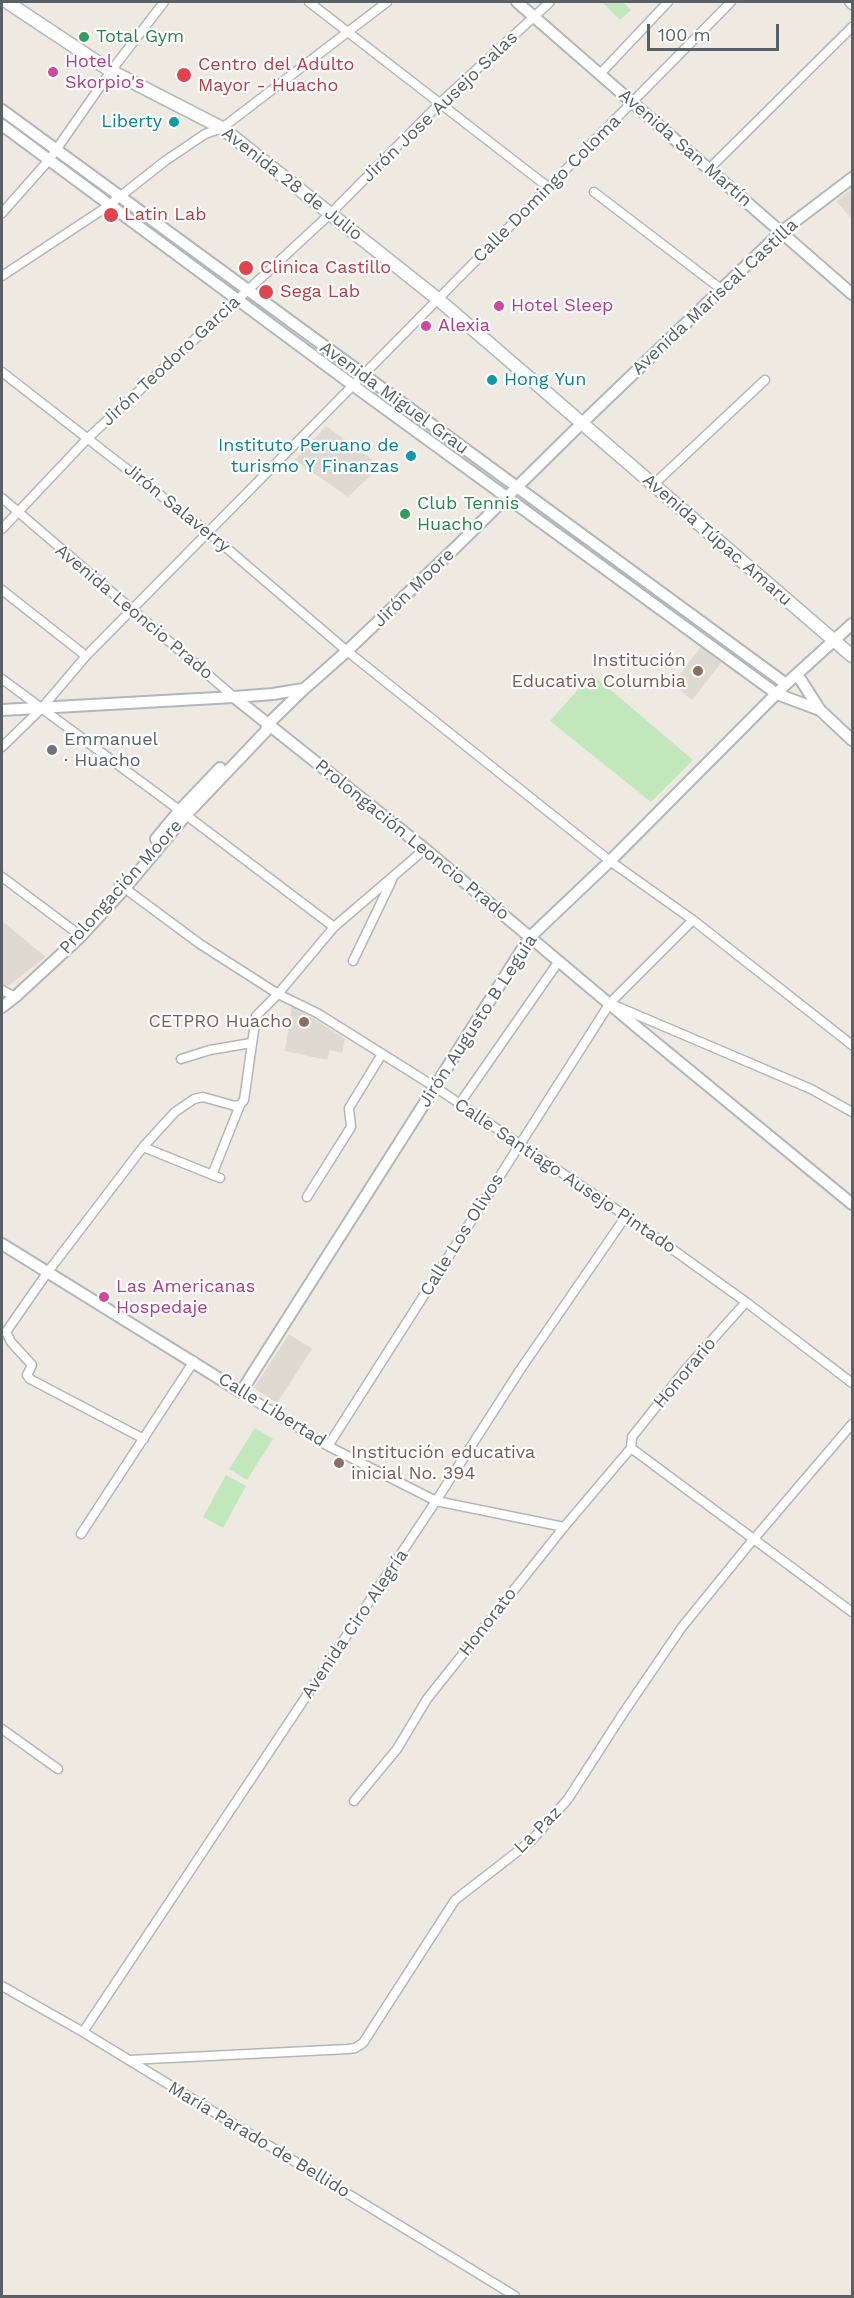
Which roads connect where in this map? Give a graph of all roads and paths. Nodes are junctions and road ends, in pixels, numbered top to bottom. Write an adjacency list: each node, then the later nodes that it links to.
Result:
1 (7, 2): 14 (main road, Avenida 28 de Julio)
2 (164, 2): 14 (street)
3 (309, 2): 13 (street)
4 (387, 2): 13 (street)
5 (517, 2): 11 (street, Avenida San Martín)
6 (550, 2): 11 (street, Jirón Jose Ausejo Salas)
7 (668, 2): 15 (street)
8 (731, 2): 16 (street, Calle Domingo Coloma)
9 (849, 2): 10 (street)
10 (852, 5)
11 (535, 17): 15 (street, Avenida San Martín); 17 (street, Jirón Jose Ausejo Salas)
12 (852, 27): 23 (street)
13 (348, 31): 17 (street); 20 (street)
14 (111, 71): 20 (main road, Avenida 28 de Julio); 21 (street)
15 (600, 74): 16 (street, Avenida San Martín)
16 (633, 102): 23 (street, Avenida San Martín); 25 (street, Calle Domingo Coloma)
17 (440, 103): 25 (street); 30 (street, Jirón Jose Ausejo Salas)
18 (2, 110): 21 (street, Avenida Miguel Grau)
19 (2, 125): 22 (street, Avenida Miguel Grau)
20 (222, 128): 27 (street); 30 (main road, Avenida 28 de Julio)
21 (56, 150): 22 (street); 27 (street, Avenida Miguel Grau)
22 (49, 160): 28 (street, Avenida Miguel Grau); 29 (street)
23 (709, 169): 31 (street, Avenida San Martín)
24 (852, 178): 31 (street, Avenida Mariscal Castilla)
25 (548, 187): 37 (street, Calle Domingo Coloma)
26 (594, 192): 33 (street)
27 (120, 197): 28 (street); 34 (street, Avenida Miguel Grau)
28 (108, 206): 32 (street); 36 (street, Avenida Miguel Grau)
29 (2, 213)
30 (330, 214): 34 (street, Jirón Teodoro Garcia); 37 (main road, Avenida 28 de Julio)
31 (781, 232): 33 (street, Avenida Mariscal Castilla); 35 (street, Avenida San Martín)
32 (2, 276)
33 (721, 289): 42 (street, Avenida Mariscal Castilla)
34 (247, 290): 36 (street, Jirón Teodoro Garcia); 39 (street, Avenida Miguel Grau)
35 (852, 294)
36 (237, 300): 41 (street, Avenida Miguel Grau); 43 (street, Jirón Teodoro Garcia)
37 (439, 300): 39 (street, Calle Domingo Coloma); 42 (main road, Avenida 28 de Julio)
38 (2, 372): 43 (street, Jirón Salaverry)
39 (364, 376): 41 (street, Calle Domingo Coloma); 45 (street, Avenida Miguel Grau)
40 (765, 380): 44 (street)
41 (354, 386): 47 (street, Avenida Miguel Grau); 50 (street, Calle Domingo Coloma)
42 (582, 423): 44 (main road, Avenida Túpac Amaru); 45 (street, Jirón Moore)
43 (88, 438): 48 (street, Jirón Teodoro Garcia); 50 (street, Jirón Salaverry)
44 (653, 485): 54 (main road, Avenida Túpac Amaru)
45 (517, 488): 47 (street, Jirón Moore); 60 (street, Avenida Miguel Grau)
46 (2, 498): 48 (street, Avenida Leoncio Prado)
47 (508, 498): 55 (street, Jirón Moore); 62 (street, Avenida Miguel Grau)
48 (18, 513): 49 (street, Jirón Teodoro Garcia); 52 (street, Avenida Leoncio Prado)
49 (2, 529)
50 (208, 533): 52 (street, Calle Domingo Coloma); 55 (street, Jirón Salaverry)
51 (2, 590): 56 (street)
52 (132, 610): 56 (street, Calle Domingo Coloma); 63 (street, Avenida Leoncio Prado)
53 (852, 624): 54 (street, Jirón Augusto B Leguia)
54 (834, 641): 57 (main road, Avenida Túpac Amaru); 58 (street, Jirón Augusto B Leguia)
55 (347, 651): 61 (street, Jirón Moore); 72 (street, Jirón Salaverry)
56 (86, 656): 64 (street, Calle Domingo Coloma)
57 (852, 656)
58 (797, 674): 60 (street, Jirón Augusto B Leguia); 66 (street)
59 (2, 679): 64 (street)
60 (786, 684): 62 (street, Jirón Augusto B Leguia)
61 (304, 689): 63 (street); 67 (street, Jirón Moore)
62 (777, 694): 66 (street, Avenida Miguel Grau); 72 (street, Jirón Augusto B Leguia)
63 (234, 697): 64 (street); 67 (street, Avenida Leoncio Prado)
64 (40, 709): 65 (street); 69 (street, Calle Domingo Coloma); 70 (street)
65 (2, 710)
66 (820, 710): 68 (street)
67 (268, 724): 70 (street, Jirón Moore); 71 (street, Prolongación Leoncio Prado)
68 (852, 740)
69 (2, 747)
70 (182, 813): 75 (street, Prolongación Moore); 77 (street)
71 (425, 849): 74 (street); 79 (street, Prolongación Leoncio Prado)
72 (610, 861): 76 (street, Jirón Salaverry); 79 (street, Jirón Augusto B Leguia)
73 (2, 877): 78 (street)
74 (393, 877): 77 (street); 80 (street)
75 (122, 886): 78 (street, Prolongación Moore); 82 (street, Calle Santiago Ausejo Pintado)
76 (693, 920): 84 (street, Calle Los Olivos); 87 (street, Jirón Salaverry)
77 (334, 927): 82 (street)
78 (79, 934): 83 (street, Prolongación Moore)
79 (530, 937): 81 (street, Prolongación Leoncio Prado); 90 (street, Jirón Augusto B Leguia)
80 (353, 961)
81 (559, 961): 84 (street, Prolongación Leoncio Prado); 91 (street)
82 (278, 994): 86 (street); 88 (street, Calle Santiago Ausejo Pintado)
83 (7, 995): 85 (street, Prolongación Moore)
84 (610, 1003): 93 (street, Prolongación Leoncio Prado); 94 (street, Calle Los Olivos); 97 (street, Prolongación Leoncio Prado); 98 (street, Prolongación Leoncio Prado)
85 (2, 1007)
86 (251, 1043): 89 (street); 92 (street)
87 (852, 1045)
88 (382, 1054): 90 (street, Calle Santiago Ausejo Pintado); 96 (street)
89 (181, 1059)
90 (435, 1087): 91 (street, Calle Santiago Ausejo Pintado); 106 (street, Jirón Augusto B Leguia)
91 (460, 1103): 94 (street, Calle Santiago Ausejo Pintado)
92 (240, 1105): 95 (street); 95 (street)
93 (852, 1112)
94 (520, 1144): 99 (street, Calle Santiago Ausejo Pintado); 109 (street, Calle Los Olivos)
95 (143, 1147): 101 (street)
96 (307, 1197)
97 (852, 1204)
98 (852, 1212)
99 (626, 1216): 102 (street, Calle Santiago Ausejo Pintado); 111 (street, Avenida Ciro Alegría)
100 (2, 1244): 101 (street, Calle Libertad)
101 (47, 1273): 103 (street); 104 (street, Calle Libertad)
102 (746, 1302): 105 (street, Calle Santiago Ausejo Pintado); 110 (street, Honorario)
103 (4, 1332): 108 (street)
104 (194, 1361): 106 (street, Calle Libertad); 108 (street)
105 (852, 1383)
106 (241, 1392): 109 (street, Calle Libertad)
107 (852, 1424): 114 (street, La Paz)
108 (144, 1439): 113 (street)
109 (328, 1446): 111 (street, Calle Libertad)
110 (631, 1448): 112 (street, Honorato); 114 (street)
111 (436, 1501): 112 (street, Calle Libertad); 120 (street, Avenida Ciro Alegría)
112 (564, 1527): 118 (street, Honorato)
113 (81, 1534)
114 (754, 1539): 115 (street); 121 (street, La Paz)
115 (852, 1612)
116 (2, 1729): 117 (street)
117 (58, 1769)
118 (354, 1801)
119 (2, 1986): 120 (street, María Parado de Bellido)
120 (83, 2032): 121 (street, María Parado de Bellido)
121 (129, 2060): 122 (street, María Parado de Bellido)
122 (515, 2296)

